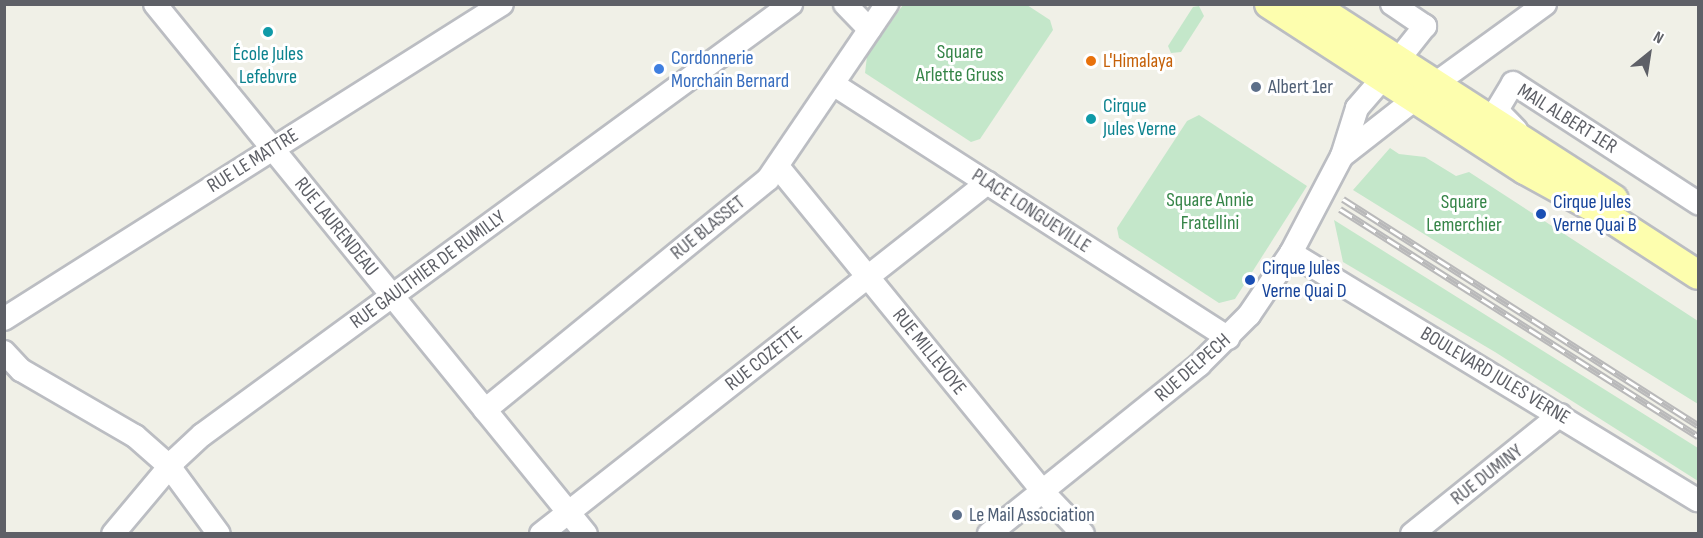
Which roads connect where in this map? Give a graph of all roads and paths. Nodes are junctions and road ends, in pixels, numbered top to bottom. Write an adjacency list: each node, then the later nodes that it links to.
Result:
1 (154, 4): 15 (street, RUE LAURENDEAU)
2 (502, 4): 15 (street, RUE LE MATTRE)
3 (791, 4): 10 (street, RUE GAULTHIER DE RUMILLY)
4 (844, 4): 11 (street)
5 (887, 4): 11 (street, RUE BLASSET)
6 (1269, 4): 12 (main road, MAIL ALBERT 1ER)
7 (1311, 4): 12 (main road, MAIL ALBERT 1ER)
8 (1392, 4): 12 (street)
9 (1545, 4): 14 (street, RUE DELPECH)
10 (762, 15): 25 (street, RUE GAULTHIER DE RUMILLY)
11 (869, 29): 13 (street, RUE BLASSET)
12 (1391, 69): 14 (main road, MAIL ALBERT 1ER); 16 (street, RUE DELPECH)
13 (833, 84): 17 (street, RUE BLASSET); 19 (street, PLACE LONGUEVILLE)
14 (1425, 91): 16 (street, RUE DELPECH); 18 (main road, MAIL ALBERT 1ER); 23 (main road, MAIL ALBERT 1ER)
15 (272, 148): 25 (street, RUE LAURENDEAU); 26 (street, RUE LE MATTRE)
16 (1342, 156): 21 (street, RUE DELPECH)
17 (779, 168): 24 (street, RUE MILLEVOYE); 29 (street, RUE BLASSET)
18 (1572, 172): 20 (street, MAIL ALBERT 1ER); 22 (main road, MAIL ALBERT 1ER)
19 (987, 183): 24 (street, RUE COZETTE); 27 (street, PLACE LONGUEVILLE)
20 (1698, 203)
21 (1291, 254): 27 (street, RUE DELPECH); 30 (street, BOULEVARD JULES VERNE)
22 (1698, 254)
23 (1698, 275)
24 (868, 277): 32 (street, RUE MILLEVOYE); 34 (street, RUE COZETTE)
25 (393, 297): 29 (street, RUE LAURENDEAU); 31 (street, RUE GAULTHIER DE RUMILLY)
26 (4, 319)
27 (1228, 338): 32 (street, RUE DELPECH)
28 (4, 352): 31 (street)
29 (485, 410): 34 (street, RUE LAURENDEAU)
30 (1560, 415): 33 (street, BOULEVARD JULES VERNE); 41 (street, RUE DUMINY)
31 (169, 466): 35 (street, RUE GAULTHIER DE RUMILLY); 36 (street)
32 (1042, 490): 39 (street, RUE DELPECH); 40 (street, RUE MILLEVOYE)
33 (1698, 500)
34 (568, 512): 37 (street, RUE COZETTE); 38 (street, RUE LAURENDEAU)
35 (112, 534)
36 (219, 534)
37 (541, 534)
38 (586, 534)
39 (989, 534)
40 (1083, 534)
41 (1412, 534)

